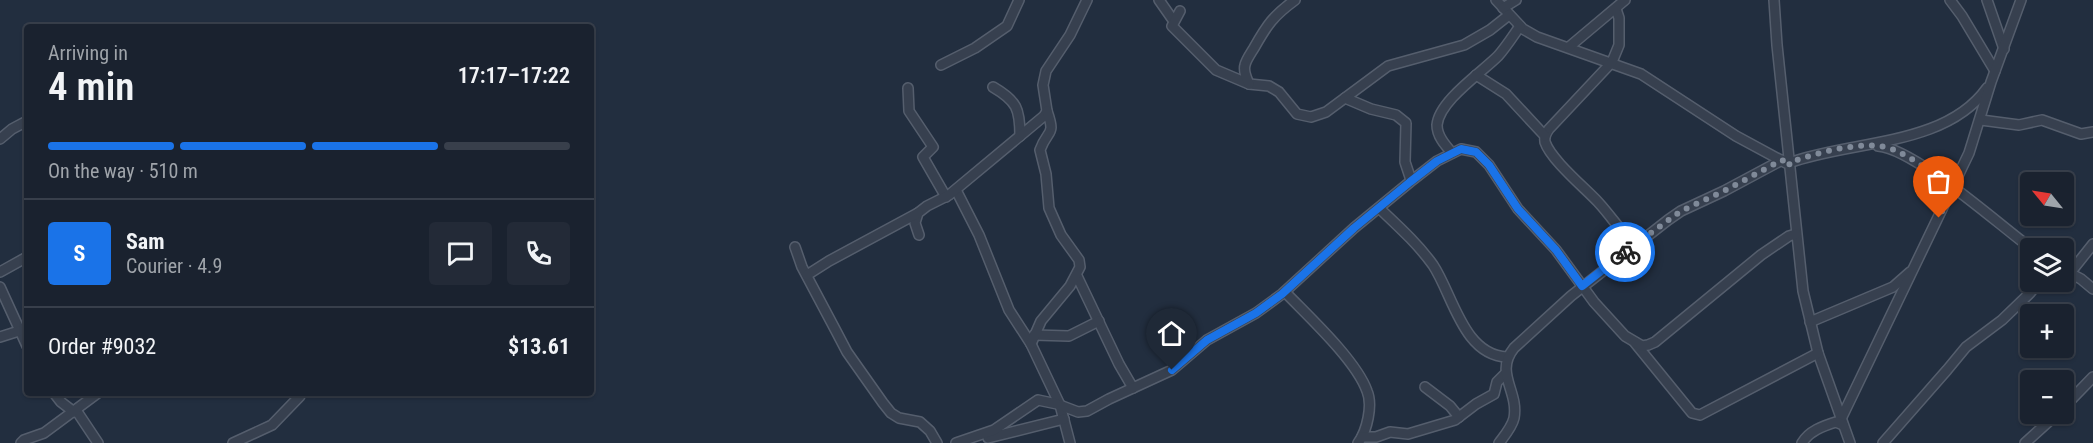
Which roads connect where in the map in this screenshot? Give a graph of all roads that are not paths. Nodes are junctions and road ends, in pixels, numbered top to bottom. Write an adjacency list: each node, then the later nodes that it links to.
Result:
1 (1019, 0): 20 (street)
2 (1087, 0): 28 (street)
3 (1159, 0): 15 (street)
4 (1295, 0): 24 (street)
5 (1496, 0): 14 (street)
6 (1516, 0): 14 (street)
7 (1625, 0): 12 (street)
8 (1774, 0): 37 (street)
9 (1950, 0): 21 (street)
10 (1987, 0): 18 (street)
11 (2021, 0): 18 (street)
12 (1616, 9): 17 (street); 19 (street)
13 (1180, 11): 15 (street)
14 (1506, 12): 16 (street); 27 (street)
15 (1173, 20): 24 (street)
16 (1520, 26): 17 (street); 22 (street)
17 (1569, 47): 19 (street)
18 (2004, 49): 21 (street)
19 (1612, 62): 33 (street); 37 (street)
20 (941, 65)
21 (1995, 71): 23 (street)
22 (1476, 75): 33 (street); 36 (street)
23 (1991, 82): 29 (street); 35 (street)
24 (1249, 84): 27 (street)
25 (993, 87): 32 (street)
26 (908, 88): 41 (street)
27 (1345, 98): 38 (street)
28 (1047, 111): 32 (street); 55 (street)
29 (1981, 120): 31 (street); 39 (street)
30 (24, 123): 34 (street)
31 (2093, 132)
32 (1020, 136): 40 (street)
33 (1545, 136): 48 (street)
34 (0, 139)
35 (1871, 145): 37 (street); 39 (street)
36 (1452, 153): 38 (street); 57 (street)
37 (1787, 163): 44 (street); 48 (street)
38 (1411, 180): 42 (street)
39 (1953, 188): 46 (street); 52 (street)
40 (956, 190): 41 (street); 67 (street)
41 (946, 197): 43 (street)
42 (1380, 208): 60 (street); 70 (street)
43 (918, 213): 45 (street); 54 (street)
44 (1796, 234): 63 (street); 68 (street)
45 (919, 235)
46 (2020, 240)
47 (2093, 244): 51 (street)
48 (1635, 246): 57 (street)
49 (795, 247): 54 (street)
50 (24, 259): 53 (street)
51 (2074, 264)
52 (1916, 266): 63 (street); 83 (street)
53 (0, 272)
54 (807, 275): 90 (street)
55 (1077, 276): 62 (street); 67 (street)
56 (2074, 276): 59 (street)
57 (1582, 286): 68 (street); 70 (street)
58 (0, 287): 64 (street)
59 (2093, 289)
60 (1285, 291): 74 (street); 86 (street)
61 (2029, 292): 97 (street)
62 (1099, 321): 67 (street); 74 (street)
63 (1810, 322): 69 (street)
64 (19, 331): 65 (street); 66 (street)
65 (0, 337)
66 (24, 340)
67 (1033, 340): 79 (street)
68 (1634, 343): 69 (street)
69 (1818, 353): 83 (street)
70 (1507, 357): 71 (street)
71 (1506, 373): 81 (street); 94 (street)
72 (2093, 377): 78 (street)
73 (1425, 387): 81 (street)
74 (1133, 388): 79 (street)
75 (56, 396): 80 (street)
76 (94, 396): 80 (street)
77 (300, 396): 85 (street)
78 (2074, 397)
79 (1060, 405): 82 (street); 91 (street)
80 (75, 411): 87 (street); 88 (street)
81 (1459, 417): 86 (street)
82 (1064, 419): 92 (street); 93 (street)
83 (1843, 422): 95 (street); 96 (street)
84 (2046, 424): 98 (street)
85 (251, 439): 89 (street)
86 (1360, 441)
87 (21, 443)
88 (98, 443)
89 (233, 443)
90 (937, 443)
91 (958, 443)
92 (968, 443)
93 (1070, 443)
94 (1499, 443)
95 (1802, 443)
96 (1850, 443)
97 (1884, 443)
98 (2025, 443)

